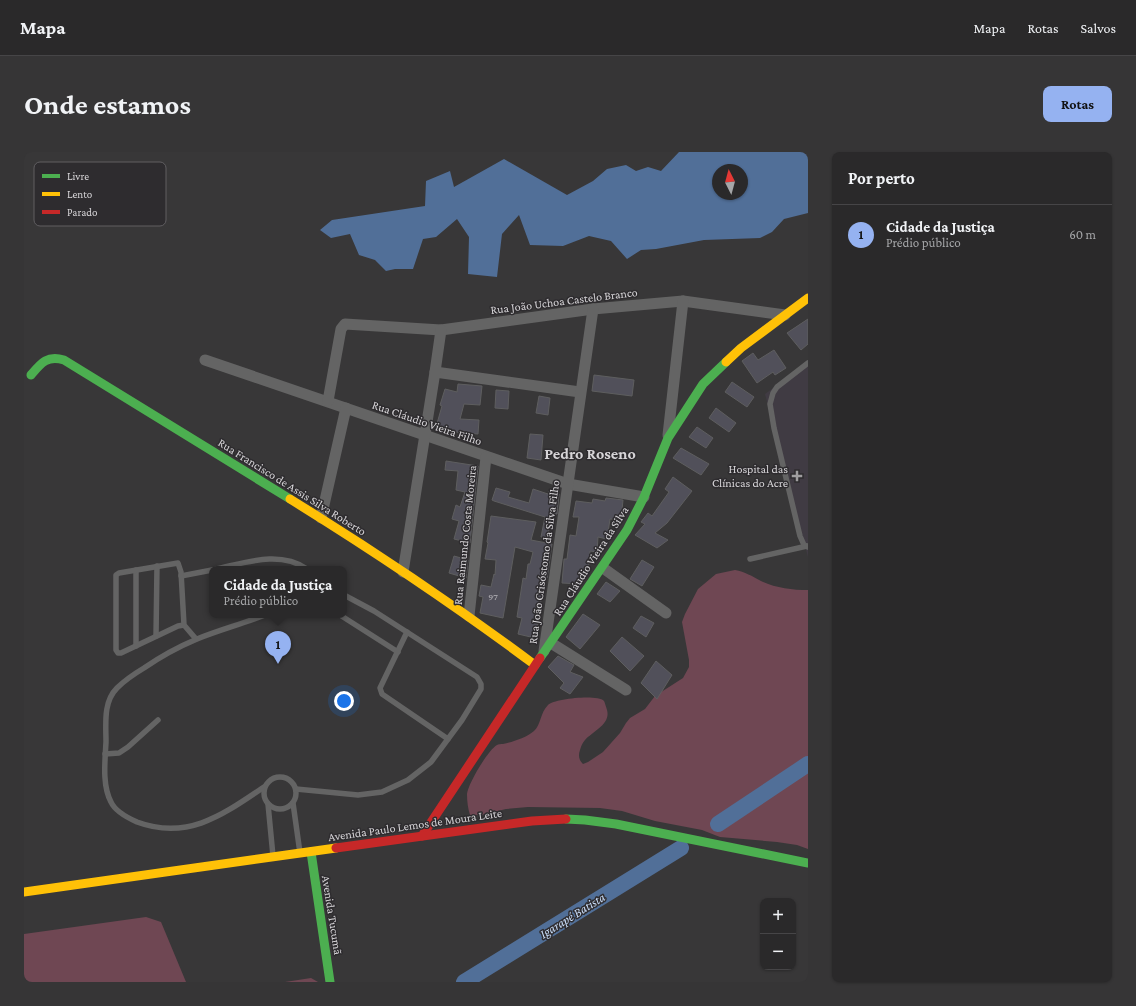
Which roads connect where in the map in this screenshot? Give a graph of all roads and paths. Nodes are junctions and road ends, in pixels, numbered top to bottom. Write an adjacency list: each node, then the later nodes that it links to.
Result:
1 (808, 298): 4 (street, Rua Cláudio Vieira da Silva)
2 (683, 301): 3 (street, Rua João Uchoa Castelo Branco); 4 (street, Rua João Uchoa Castelo Branco); 14 (street)
3 (593, 309): 5 (street, Rua João Uchoa Castelo Branco); 10 (street, Rua João Crisóstomo da Silva Filho)
4 (785, 315): 14 (street, Rua Cláudio Vieira da Silva)
5 (441, 330): 8 (street); 11 (street, Rua João Uchoa Castelo Branco)
6 (205, 360): 11 (street, Rua Cláudio Vieira Filho)
7 (808, 363): 19 (lane)
8 (435, 372): 10 (street); 13 (street)
9 (31, 375): 18 (street, Rua Francisco de Assis Silva Roberto)
10 (580, 392): 16 (street, Rua João Crisóstomo da Silva Filho)
11 (328, 401): 12 (street, Rua Cláudio Vieira Filho)
12 (346, 408): 13 (street, Rua Cláudio Vieira Filho); 18 (street)
13 (426, 436): 15 (street, Rua Cláudio Vieira Filho); 27 (street)
14 (668, 438): 17 (street, Rua Cláudio Vieira da Silva)
15 (486, 457): 16 (street, Rua Cláudio Vieira Filho); 31 (street, Rua Raimundo Costa Moreira)
16 (568, 484): 17 (street, Rua Cláudio Vieira Filho); 41 (street, Rua João Crisóstomo da Silva Filho)
17 (644, 497): 24 (street, Rua Cláudio Vieira da Silva)
18 (321, 518): 27 (street, Rua Francisco de Assis Silva Roberto)
19 (808, 546): 20 (lane)
20 (750, 559)
21 (156, 566): 25 (lane); 28 (lane); 36 (lane)
22 (230, 566): 23 (lane)
23 (302, 566)
24 (603, 568): 30 (street); 38 (street, Rua Cláudio Vieira da Silva)
25 (136, 570): 39 (lane); 39 (lane)
26 (209, 571): 28 (lane)
27 (403, 572): 31 (street, Rua Francisco de Assis Silva Roberto)
28 (181, 576): 34 (lane)
29 (347, 596): 35 (lane)
30 (666, 613)
31 (469, 616): 42 (street, Rua Francisco de Assis Silva Roberto)
32 (256, 618): 37 (lane)
33 (345, 618): 40 (lane)
34 (184, 625): 36 (lane); 37 (lane)
35 (407, 632): 40 (lane); 45 (lane)
36 (156, 636): 39 (lane)
37 (196, 639): 46 (lane)
38 (551, 643): 41 (street, Rua Cláudio Vieira da Silva); 43 (street)
39 (136, 646)
40 (398, 652): 45 (lane)
41 (544, 652): 42 (street, Rua Cláudio Vieira da Silva)
42 (535, 666): 51 (street, Rua Cláudio Vieira da Silva)
43 (626, 690)
44 (158, 720): 46 (lane)
45 (448, 739): 48 (lane)
46 (105, 754): 47 (lane)
47 (264, 787): 48 (lane); 50 (lane)
48 (296, 789): 49 (lane)
49 (293, 803): 50 (lane); 53 (lane)
50 (268, 804): 54 (lane)
51 (422, 836): 52 (street, Avenida Paulo Lemos de Moura Leite); 55 (street, Avenida Paulo Lemos de Moura Leite)
52 (311, 852): 53 (street, Avenida Paulo Lemos de Moura Leite); 57 (street, Avenida Tucumã)
53 (300, 853): 54 (street, Avenida Paulo Lemos de Moura Leite)
54 (273, 857): 56 (street, Avenida Paulo Lemos de Moura Leite)
55 (808, 863)
56 (24, 892)
57 (330, 982)

